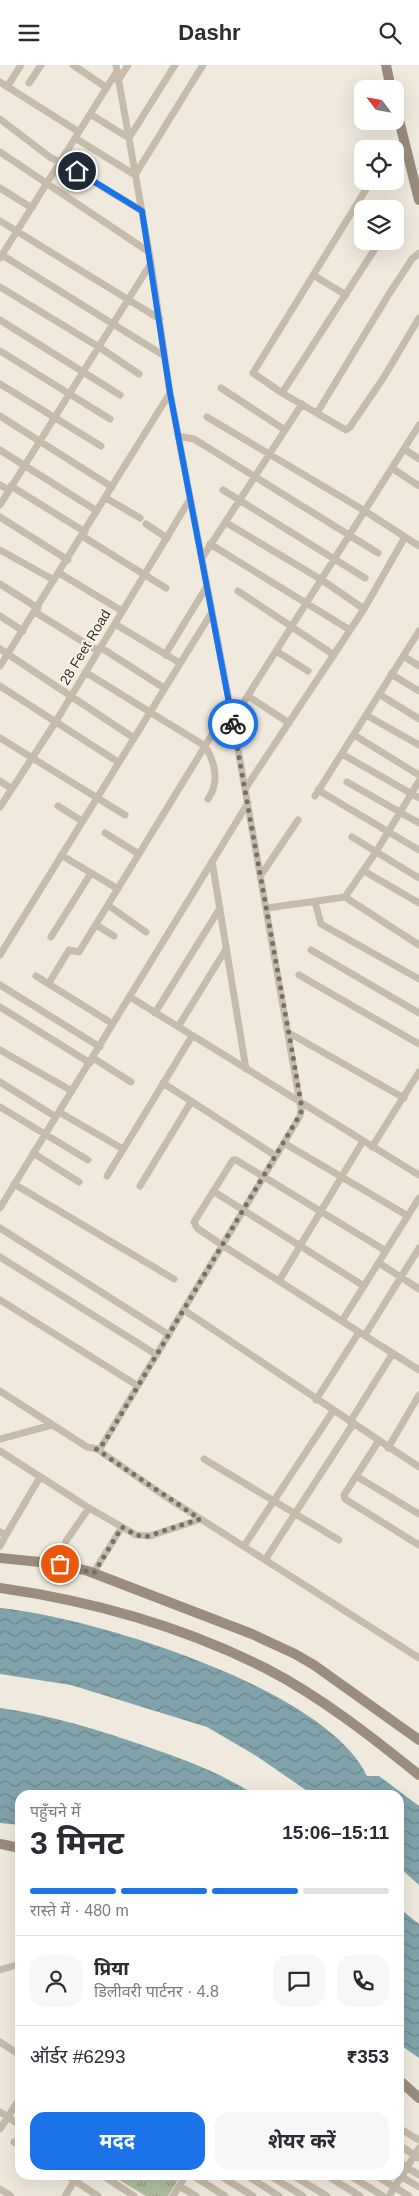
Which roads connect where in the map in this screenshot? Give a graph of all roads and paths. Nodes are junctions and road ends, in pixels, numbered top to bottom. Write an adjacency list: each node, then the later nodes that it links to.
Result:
1 (21, 65): 13 (street)
2 (41, 65): 12 (street)
3 (128, 65): 10 (street)
4 (175, 65): 19 (street)
5 (203, 65): 23 (street)
6 (386, 65): 9 (street)
7 (78, 67): 14 (street)
8 (116, 68): 10 (street); 14 (street)
9 (389, 80)
10 (118, 81): 19 (street)
11 (0, 82): 13 (street)
12 (29, 83)
13 (7, 87): 18 (street)
14 (107, 88): 15 (street)
15 (90, 114): 18 (street); 19 (street)
16 (0, 119): 22 (street)
17 (401, 130): 20 (street)
18 (77, 135): 22 (street); 23 (street)
19 (128, 138): 23 (street)
20 (405, 148): 27 (street)
21 (0, 153): 24 (street)
22 (61, 162): 24 (street); 29 (street)
23 (136, 175): 29 (street)
24 (47, 184): 28 (street); 33 (street)
25 (0, 188): 28 (street)
26 (365, 190): 37 (street)
27 (419, 200)
28 (32, 208): 31 (street)
29 (142, 211): 33 (street)
30 (0, 221): 31 (street)
31 (17, 231): 35 (street); 40 (street)
32 (374, 250): 39 (street)
33 (149, 252): 36 (street)
34 (419, 253): 57 (street)
35 (1, 257): 44 (street)
36 (151, 263): 40 (street); 42 (street)
37 (313, 275): 39 (street); 54 (street)
38 (0, 287): 45 (street)
39 (346, 295): 54 (street)
40 (128, 300): 42 (street); 44 (street)
41 (419, 318): 57 (street)
42 (160, 319): 47 (street)
43 (0, 320): 48 (street)
44 (114, 323): 45 (street); 47 (street)
45 (99, 347): 48 (street); 49 (street)
46 (0, 351): 52 (street)
47 (163, 355): 53 (street)
48 (84, 371): 52 (street); 55 (street)
49 (139, 374)
50 (0, 384): 60 (street)
51 (221, 388): 62 (street)
52 (70, 393): 60 (street); 61 (street)
53 (170, 393): 64 (street); 76 (street)
54 (282, 393): 56 (street)
55 (120, 395)
56 (302, 404): 57 (street); 62 (street)
57 (317, 413)
58 (0, 416): 65 (street)
59 (207, 417): 69 (street)
60 (54, 418): 65 (street); 66 (street)
61 (110, 419)
62 (285, 430): 69 (street)
63 (418, 430): 67 (street)
64 (178, 436): 73 (street); 80 (street)
65 (40, 441): 71 (street); 76 (street)
66 (100, 446)
67 (404, 449): 70 (street); 72 (street)
68 (0, 450): 71 (street)
69 (270, 455): 73 (street); 84 (street)
70 (419, 459)
71 (24, 466): 77 (street); 83 (street)
72 (392, 468): 75 (street); 84 (street)
73 (254, 477): 81 (street); 90 (street)
74 (0, 485): 77 (street)
75 (419, 486)
76 (112, 487): 79 (street)
77 (10, 488): 82 (street); 89 (street)
78 (223, 490): 81 (street)
79 (106, 497): 83 (street); 86 (street)
80 (190, 499): 92 (street, 28 Feet Road); 97 (street)
81 (240, 500): 87 (street); 98 (street)
82 (0, 505)
83 (97, 511): 89 (street)
84 (365, 511): 90 (street); 91 (street)
85 (0, 517): 99 (street)
86 (140, 518)
87 (225, 522): 93 (street); 104 (street)
88 (146, 524): 92 (street)
89 (84, 534): 99 (street); 101 (street)
90 (350, 535): 96 (street); 98 (street)
91 (405, 537): 94 (street); 110 (street)
92 (167, 538): 101 (street, 28 Feet Road)
93 (210, 544): 97 (street); 109 (street)
94 (419, 546)
95 (0, 550): 103 (street)
96 (378, 553)
97 (202, 558): 106 (street)
98 (335, 559): 102 (street); 104 (street)
99 (68, 560): 100 (street)
100 (59, 573): 103 (street); 112 (street)
101 (144, 575): 107 (street); 112 (street, 28 Feet Road)
102 (365, 578)
103 (54, 581): 111 (street)
104 (322, 581): 109 (street); 110 (street)
105 (0, 584): 111 (street)
106 (207, 586): 113 (street); 124 (street)
107 (166, 588)
108 (238, 591): 116 (street)
109 (307, 604): 116 (street); 117 (street)
110 (364, 609): 117 (street)
111 (36, 610): 118 (street); 121 (street)
112 (122, 611): 115 (street, 28 Feet Road)
113 (212, 612): 127 (street); 139 (street)
114 (0, 616): 118 (street)
115 (115, 623): 121 (street, 28 Feet Road); 124 (street)
116 (292, 627): 122 (street); 125 (street)
117 (350, 630): 125 (street)
118 (24, 631): 123 (street)
119 (418, 636): 126 (street)
120 (0, 649): 123 (street)
121 (99, 649): 131 (street, 28 Feet Road); 134 (street)
122 (276, 651): 130 (street); 138 (street)
123 (8, 654): 128 (street); 137 (street)
124 (165, 655): 127 (street)
125 (334, 655): 145 (street)
126 (403, 656): 129 (street); 132 (street)
127 (180, 663): 134 (street)
128 (0, 666)
129 (419, 667)
130 (308, 671)
131 (85, 672): 137 (street, 28 Feet Road); 140 (street)
132 (391, 674): 135 (street); 136 (street)
133 (0, 686): 144 (street)
134 (164, 688): 140 (street)
135 (419, 691)
136 (379, 694): 141 (street); 143 (street)
137 (70, 696): 144 (street, 28 Feet Road); 148 (street)
138 (248, 696): 142 (street); 145 (street)
139 (231, 709): 142 (street); 150 (street)
140 (150, 712): 148 (street); 150 (street)
141 (366, 715): 146 (street); 149 (street)
142 (232, 719): 159 (street)
143 (419, 719)
144 (55, 723): 152 (street, 28 Feet Road); 153 (street)
145 (289, 723): 159 (street)
146 (354, 735): 151 (street); 154 (street)
147 (0, 738): 152 (street)
148 (134, 738): 153 (street)
149 (419, 745)
150 (205, 746): 163 (street); 177 (street)
151 (342, 754): 160 (street); 173 (street)
152 (32, 758): 158 (street, 28 Feet Road); 161 (street)
153 (118, 762): 161 (street)
154 (419, 775)
155 (0, 781): 158 (street)
156 (419, 781): 160 (street)
157 (347, 782): 167 (street)
158 (12, 789): 166 (street, 28 Feet Road)
159 (245, 789): 164 (street)
160 (411, 794): 162 (street); 167 (street)
161 (96, 798): 168 (street); 170 (street)
162 (419, 798)
163 (208, 799)
164 (248, 803): 179 (street); 182 (street)
165 (58, 806): 170 (street)
166 (0, 807)
167 (400, 812): 171 (street); 173 (street)
168 (125, 815)
169 (298, 820): 182 (street)
170 (82, 821): 178 (street)
171 (419, 823)
172 (105, 833): 177 (street)
173 (388, 833): 175 (street); 176 (street)
174 (352, 837): 176 (street)
175 (419, 850)
176 (376, 852): 180 (street); 183 (street)
177 (139, 854): 184 (street)
178 (61, 855): 181 (street); 198 (street)
179 (212, 861): 189 (street); 204 (street)
180 (364, 871): 185 (street); 187 (street)
181 (92, 873): 184 (street); 194 (street)
182 (261, 875): 190 (street)
183 (419, 878)
184 (118, 889): 188 (street)
185 (345, 897): 186 (street); 195 (street)
186 (315, 902): 190 (street); 201 (street)
187 (419, 903)
188 (109, 906): 191 (street); 192 (street)
189 (220, 908): 196 (street); 206 (street)
190 (267, 909): 210 (street)
191 (96, 925): 193 (street); 202 (street)
192 (146, 932)
193 (114, 936)
194 (51, 937)
195 (419, 945)
196 (226, 949): 209 (street); 216 (street)
197 (311, 950): 207 (street)
198 (0, 955)
199 (36, 975): 202 (street)
200 (299, 975): 212 (street)
201 (419, 979)
202 (48, 983): 208 (street)
203 (0, 985): 213 (street)
204 (130, 997): 206 (street); 208 (street)
205 (0, 1007): 215 (street)
206 (155, 1013): 209 (street)
207 (419, 1013)
208 (113, 1024): 213 (street)
209 (178, 1027): 211 (street)
210 (289, 1033): 222 (street); 224 (street)
211 (192, 1036): 216 (street); 220 (street)
212 (419, 1044)
213 (100, 1047): 215 (street)
214 (0, 1050): 221 (street)
215 (91, 1060): 219 (street); 221 (street)
216 (246, 1069): 224 (street)
217 (419, 1072): 222 (street)
218 (0, 1082): 226 (street)
219 (131, 1082)
220 (163, 1083): 223 (street); 231 (street)
221 (72, 1091): 226 (street)
222 (404, 1098): 230 (street)
223 (191, 1102): 233 (street); 241 (street)
224 (301, 1103): 228 (street); 229 (street)
225 (0, 1107): 227 (street)
226 (58, 1114): 227 (street); 231 (street)
227 (45, 1134): 232 (street); 234 (street)
228 (363, 1141): 230 (street); 238 (street)
229 (284, 1143): 233 (street); 238 (street)
230 (372, 1147): 235 (street)
231 (123, 1149): 236 (street)
232 (33, 1153): 239 (street); 240 (street)
233 (276, 1156): 237 (street)
234 (88, 1161)
235 (419, 1175)
236 (107, 1176)
237 (264, 1176): 242 (street); 245 (street); 246 (street)
238 (342, 1177): 246 (street); 247 (street)
239 (79, 1182)
240 (14, 1184): 244 (street); 256 (street)
241 (140, 1187)
242 (213, 1191): 245 (street); 249 (street)
243 (419, 1198): 247 (street)
244 (0, 1207)
245 (242, 1210): 249 (street); 250 (street)
246 (321, 1211): 250 (street); 252 (street)
247 (408, 1216): 252 (street)
248 (0, 1228): 264 (street)
249 (222, 1245): 257 (street); 261 (street)
250 (300, 1246): 257 (street); 258 (street)
251 (419, 1248): 255 (street)
252 (386, 1251): 254 (street)
253 (0, 1257): 266 (street)
254 (379, 1263): 255 (street); 258 (street)
255 (401, 1277): 259 (street); 263 (street)
256 (174, 1279)
257 (279, 1281): 262 (street)
258 (364, 1286): 262 (street)
259 (419, 1289)
260 (0, 1300): 268 (street)
261 (184, 1310): 264 (street); 271 (street)
262 (342, 1321): 263 (street)
263 (362, 1333): 265 (street); 271 (street)
264 (169, 1335): 266 (street)
265 (393, 1353): 267 (street); 273 (street)
266 (157, 1355): 268 (street)
267 (419, 1370)
268 (138, 1386): 278 (street)
269 (0, 1391): 274 (street)
270 (419, 1395): 277 (street)
271 (316, 1400): 272 (street)
272 (332, 1411): 273 (street); 285 (street)
273 (352, 1423): 276 (street); 287 (street)
274 (52, 1425): 275 (street); 278 (street)
275 (0, 1439)
276 (378, 1442): 277 (street); 283 (street)
277 (388, 1448): 282 (street)
278 (96, 1449): 289 (street)
279 (2, 1453): 281 (street); 284 (street)
280 (204, 1459): 285 (street)
281 (0, 1462)
282 (419, 1467)
283 (356, 1476): 288 (street); 294 (street)
284 (40, 1477): 286 (street); 291 (street)
285 (273, 1501): 287 (street); 296 (street)
286 (89, 1508): 290 (street); 293 (street)
287 (295, 1513): 292 (street); 298 (street)
288 (419, 1514)
289 (200, 1519): 290 (street); 296 (street)
290 (122, 1527): 299 (street)
291 (3, 1534): 295 (street)
292 (339, 1540)
293 (66, 1541)
294 (419, 1545)
295 (0, 1546)
296 (244, 1546): 298 (street)
297 (0, 1558): 299 (street)
298 (264, 1560): 301 (street)
299 (94, 1573): 302 (street)
300 (0, 1588): 303 (street)
301 (419, 1658)
302 (419, 1740)
303 (419, 1775)
304 (0, 1843): 305 (street)
305 (15, 1847)
306 (15, 1966): 307 (street)
307 (0, 1970)
308 (0, 2043): 309 (street)
309 (15, 2052)
310 (404, 2084): 311 (street)
311 (419, 2097)
312 (15, 2105): 314 (street)
313 (0, 2112): 314 (street)
314 (8, 2117): 315 (street); 316 (street)
315 (15, 2122)
316 (0, 2129)
317 (404, 2130): 318 (street)
318 (419, 2140)
319 (404, 2148): 321 (street)
320 (419, 2148): 321 (street)
321 (417, 2157): 323 (street)
322 (404, 2165): 323 (street)
323 (407, 2167): 324 (street); 325 (street)
324 (404, 2171)
325 (419, 2175)
326 (404, 2178): 344 (street)
327 (76, 2180): 347 (street)
328 (79, 2180): 348 (street)
329 (110, 2180): 349 (street)
330 (183, 2180): 341 (street)
331 (200, 2180): 352 (street)
332 (227, 2180): 353 (street)
333 (254, 2180): 354 (street)
334 (277, 2180): 342 (street)
335 (290, 2180): 342 (street)
336 (301, 2180): 356 (street)
337 (334, 2180): 357 (street)
338 (357, 2180): 358 (street)
339 (383, 2180): 343 (street)
340 (398, 2180): 343 (street)
341 (179, 2186): 350 (street); 351 (street)
342 (287, 2186): 354 (street); 355 (street)
343 (395, 2187): 359 (street); 360 (street)
344 (419, 2187)
345 (0, 2189): 346 (street)
346 (11, 2196)
347 (66, 2196)
348 (98, 2196)
349 (134, 2196)
350 (173, 2196)
351 (196, 2196)
352 (224, 2196)
353 (253, 2196)
354 (280, 2196)
355 (303, 2196)
356 (327, 2196)
357 (360, 2196)
358 (384, 2196)
359 (389, 2196)
360 (409, 2196)

